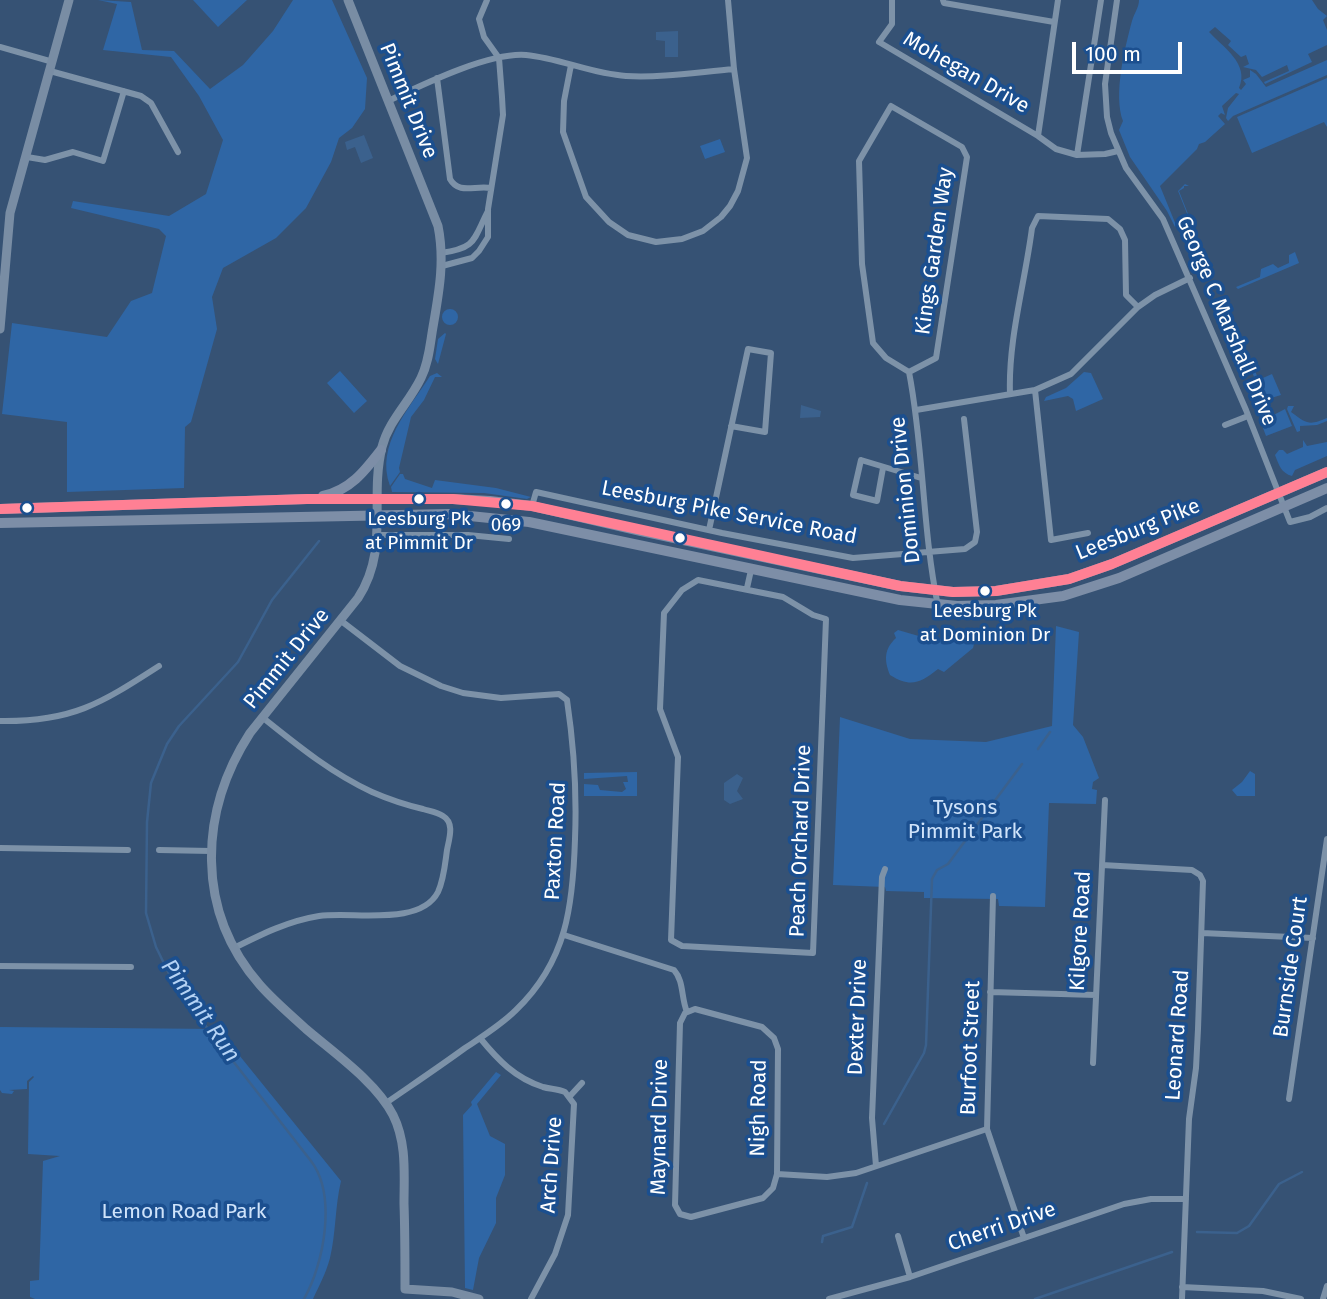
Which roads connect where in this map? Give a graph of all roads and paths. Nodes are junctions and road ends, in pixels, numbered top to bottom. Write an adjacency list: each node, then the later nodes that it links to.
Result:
1 (69, 0): 14 (street)
2 (348, 0): 18 (street, Pimmit Drive)
3 (487, 0): 12 (street)
4 (728, 0): 15 (street)
5 (892, 0): 19 (street, Mohegan Drive)
6 (943, 0): 10 (street)
7 (1058, 0): 10 (street)
8 (1101, 0): 22 (street)
9 (1117, 0): 20 (street, George C Marshall Drive)
10 (1054, 22): 19 (street)
11 (0, 47): 14 (street)
12 (499, 58): 13 (street); 16 (street); 24 (street)
13 (571, 65): 15 (street); 15 (street)
14 (52, 66): 17 (street); 23 (street)
15 (734, 69)
16 (437, 78): 18 (street); 24 (street)
17 (124, 91): 21 (street); 23 (street)
18 (388, 101): 26 (street, Pimmit Drive)
19 (1038, 136): 22 (street, Mohegan Drive)
20 (1118, 151): 22 (street, Mohegan Drive); 28 (street, George C Marshall Drive)
21 (178, 152)
22 (1077, 155)
23 (27, 157): 30 (street)
24 (491, 188): 25 (street)
25 (488, 209): 26 (street); 27 (street)
26 (442, 253): 27 (street, Pimmit Drive)
27 (442, 266): 40 (street, Pimmit Drive)
28 (1189, 278): 29 (street); 36 (street, George C Marshall Drive)
29 (1138, 307): 33 (street); 34 (street)
30 (1, 316): 31 (street)
31 (0, 329)
32 (909, 372): 32 (street, Kings Garden Way); 35 (street, Dominion Drive)
33 (1035, 390): 34 (street); 54 (street)
34 (1010, 394): 35 (street)
35 (916, 410): 43 (street, Dominion Drive)
36 (1248, 416): 38 (street); 46 (street, George C Marshall Drive)
37 (964, 419): 57 (street, Leesburg Pike Service Road)
38 (1225, 425)
39 (731, 426): 39 (street); 53 (street)
40 (381, 450): 45 (main road); 47 (street, Pimmit Drive)
41 (883, 468): 41 (street); 43 (street)
42 (1327, 472): 46 (main road, Leesburg Pike)
43 (921, 478): 57 (street, Dominion Drive)
44 (1327, 488): 46 (main road, Leesburg Pike)
45 (307, 499): 47 (main road, Leesburg Pike); 50 (main road, Leesburg Pike)
46 (1282, 499): 49 (street); 60 (main road, Leesburg Pike); 61 (main road, Leesburg Pike)
47 (378, 500): 48 (main road, Leesburg Pike); 51 (street, Pimmit Drive)
48 (532, 506): 53 (street, Leesburg Pike Service Road); 60 (main road, Leesburg Pike)
49 (1327, 508)
50 (0, 509)
51 (378, 515): 52 (main road, Leesburg Pike); 55 (street, Pimmit Drive); 58 (main road, Leesburg Pike)
52 (0, 523)
53 (709, 530): 57 (street, Leesburg Pike Service Road)
54 (1088, 533)
55 (377, 534): 56 (street); 62 (street, Pimmit Drive)
56 (509, 539)
57 (930, 553): 60 (street, Dominion Drive)
58 (751, 570): 59 (street); 61 (main road, Leesburg Pike)
59 (747, 588): 59 (street, Peach Orchard Drive)
60 (935, 591): 61 (street, Dominion Drive)
61 (938, 606)
62 (341, 620): 64 (street, Pimmit Drive); 78 (street, Paxton Road)
63 (159, 666): 65 (street)
64 (262, 718): 68 (street); 73 (street, Pimmit Drive)
65 (0, 721)
66 (1105, 800): 74 (street, Kilgore Road)
67 (447, 805): 68 (street)
68 (442, 815): 80 (street)
69 (1327, 839): 79 (street, Burnside Court)
70 (0, 848): 71 (street)
71 (128, 850)
72 (159, 850): 73 (street)
73 (211, 851): 80 (street, Pimmit Drive)
74 (1102, 865): 77 (street, Leonard Road); 84 (street, Kilgore Road)
75 (885, 869): 93 (street, Dexter Drive)
76 (993, 896): 83 (street, Burfoot Street)
77 (1202, 933): 79 (street); 95 (street, Leonard Road)
78 (564, 935): 85 (street); 86 (street, Paxton Road)
79 (1313, 938): 90 (street, Burnside Court)
80 (234, 948): 91 (street, Pimmit Drive)
81 (0, 966): 82 (street)
82 (131, 967)
83 (990, 992): 84 (street); 92 (street, Burfoot Street)
84 (1096, 995): 87 (street, Kilgore Road)
85 (687, 1012): 94 (street, Nigh Road); 94 (street, Maynard Drive)
86 (480, 1038): 89 (street, Arch Drive); 91 (street, Paxton Road)
87 (1093, 1063)
88 (582, 1083): 89 (street)
89 (570, 1096): 104 (street, Arch Drive)
90 (1289, 1100)
91 (386, 1103): 101 (street, Pimmit Drive)
92 (987, 1129): 93 (street, Nigh Road); 97 (street, Burfoot Street)
93 (876, 1166): 94 (street, Nigh Road)
94 (777, 1174)
95 (1186, 1199): 97 (street, Cherri Drive); 100 (street, Leonard Road)
96 (898, 1236): 98 (street)
97 (1024, 1238): 98 (street, Cherri Drive)
98 (910, 1277): 102 (street, Cherri Drive)
99 (1327, 1286): 108 (street)
100 (1182, 1287): 106 (street, Leonard Road); 107 (street)
101 (405, 1294): 103 (street)
102 (846, 1297): 105 (street, Cherri Drive)
103 (479, 1299)
104 (531, 1299)
105 (829, 1299)
106 (1182, 1299)
107 (1301, 1299)
108 (1322, 1299)

